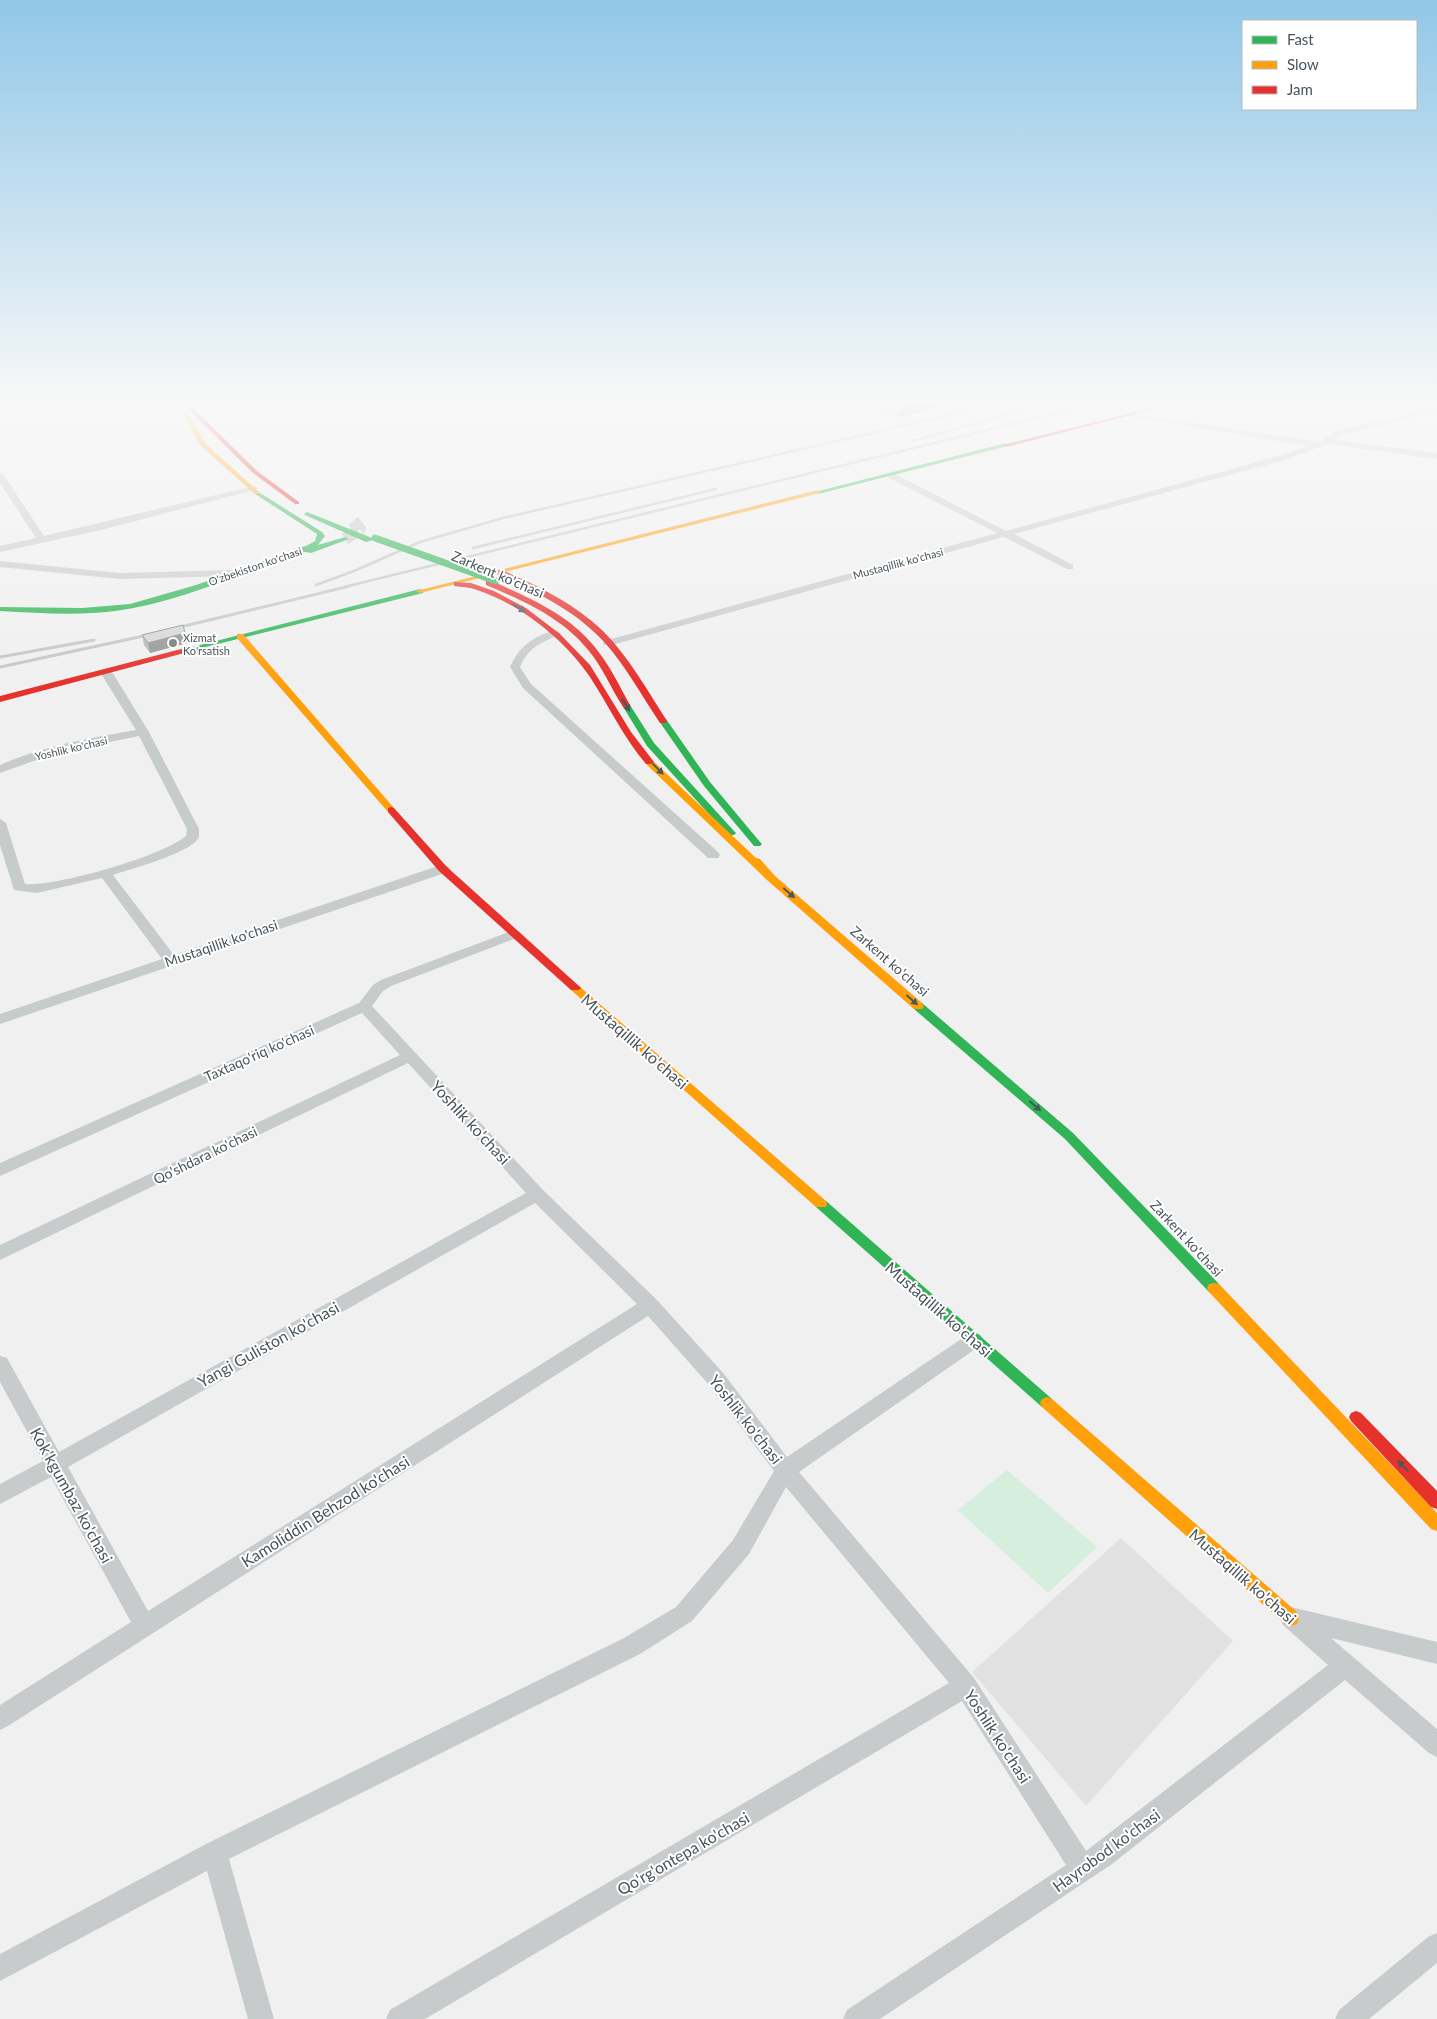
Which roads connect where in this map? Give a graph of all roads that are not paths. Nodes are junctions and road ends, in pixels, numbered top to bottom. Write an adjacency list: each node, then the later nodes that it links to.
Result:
1 (12, 494): 14 (street)
2 (233, 494): 14 (street)
3 (262, 494): 18 (main road, O'zbekiston ko'chasi)
4 (279, 494): 10 (main road)
5 (280, 494): 10 (main road)
6 (304, 494): 11 (main road)
7 (817, 494): 19 (main road)
8 (928, 494): 12 (street)
9 (1150, 494): 12 (street, Mustaqillik ko'chasi)
10 (284, 498): 19 (main road, Zarkent ko'chasi)
11 (310, 498)
12 (1006, 534): 17 (street); 25 (street, Mustaqillik ko'chasi)
13 (345, 539): 22 (main road, O'zbekiston ko'chasi)
14 (42, 540): 15 (street)
15 (0, 549)
16 (0, 564): 18 (street)
17 (1070, 568)
18 (234, 573): 21 (main road, O'zbekiston ko'chasi)
19 (495, 579): 20 (main road); 25 (main road); 34 (main road, Zarkent ko'chasi)
20 (442, 586): 23 (main road, one-way to 23); 24 (main road)
21 (0, 609)
22 (0, 613)
23 (556, 633): 31 (street); 34 (main road, one-way to 34)
24 (240, 636): 26 (main road); 32 (main road, Mustaqillik ko'chasi)
25 (608, 643): 34 (main road)
26 (106, 672): 27 (main road); 28 (street)
27 (0, 700)
28 (143, 732): 29 (street, Yoshlik ko'chasi); 33 (street)
29 (0, 769)
30 (1, 828): 33 (street)
31 (713, 855)
32 (443, 868): 35 (main road, Mustaqillik ko'chasi); 37 (street, Mustaqillik ko'chasi)
33 (105, 873): 37 (street)
34 (775, 874): 36 (main road, Zarkent ko'chasi); 52 (main road, Zarkent ko'chasi, one-way to 52)
35 (514, 934): 38 (street, Taxtaqo'riq ko'chasi); 45 (main road, Mustaqillik ko'chasi)
36 (860, 940)
37 (170, 960): 39 (street, Mustaqillik ko'chasi)
38 (364, 1006): 40 (street, Yoshlik ko'chasi); 41 (street, Taxtaqo'riq ko'chasi)
39 (0, 1019)
40 (410, 1056): 42 (street, Yoshlik ko'chasi); 43 (street, Qo'shdara ko'chasi)
41 (0, 1170)
42 (537, 1194): 44 (street, Yoshlik ko'chasi); 48 (street, Yangi Guliston ko'chasi)
43 (0, 1253)
44 (650, 1305): 49 (street, Yoshlik ko'chasi); 54 (street, Kamoliddin Behzod ko'chasi)
45 (974, 1340): 49 (street); 53 (main road, Mustaqillik ko'chasi)
46 (0, 1364): 48 (street, Kok'kgumbaz ko'chasi)
47 (1349, 1410): 51 (main road, one-way to 47)
48 (55, 1463): 50 (street, Yangi Guliston ko'chasi); 54 (street, Kok'kgumbaz ko'chasi)
49 (785, 1470): 57 (street, Yoshlik ko'chasi); 60 (street)
50 (0, 1495)
51 (1437, 1502)
52 (1437, 1524)
53 (1291, 1618): 55 (street); 56 (street, Mustaqillik ko'chasi)
54 (144, 1625): 58 (street, Kamoliddin Behzod ko'chasi)
55 (1437, 1653)
56 (1346, 1665): 59 (street, Mustaqillik ko'chasi); 61 (street, Hayrobod ko'chasi)
57 (966, 1686): 61 (street, Yoshlik ko'chasi); 65 (street, Qo'rg'ontepa ko'chasi)
58 (0, 1718)
59 (1437, 1745)
60 (215, 1853): 63 (street); 64 (street)
61 (1083, 1869): 66 (street, Hayrobod ko'chasi)
62 (1437, 1946): 67 (street)
63 (0, 1968)
64 (262, 2019)
65 (399, 2019)
66 (856, 2019)
67 (1348, 2019)

